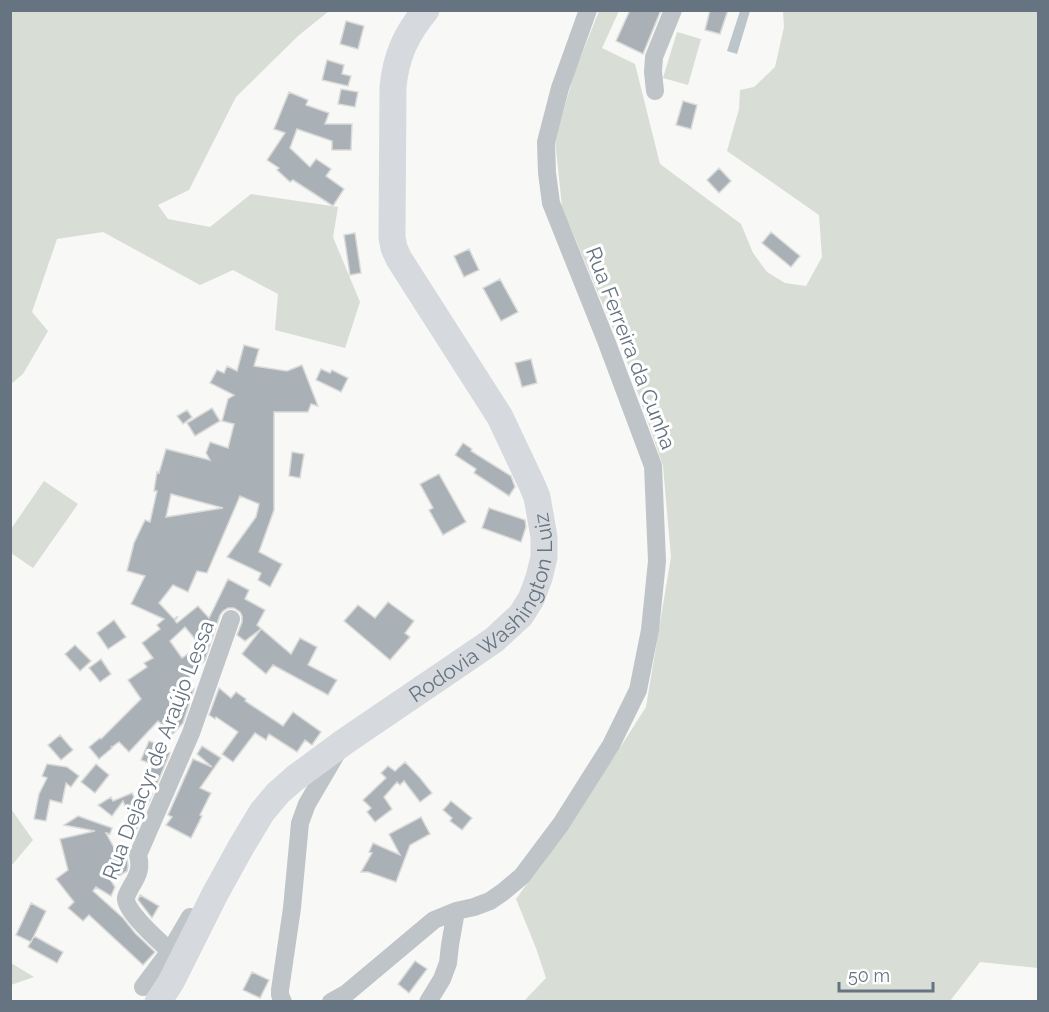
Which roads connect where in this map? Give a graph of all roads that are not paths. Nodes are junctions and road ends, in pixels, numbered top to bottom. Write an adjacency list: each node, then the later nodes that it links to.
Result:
1 (426, 10): 6 (highway, Rodovia Washington Luiz)
2 (588, 10): 8 (street, Rua Ferreira da Cunha)
3 (673, 10): 4 (street)
4 (655, 91)
5 (231, 619): 10 (street, Rua Dejacyr de Araújo Lessa)
6 (413, 689): 7 (highway, Rodovia Washington Luiz); 9 (street)
7 (344, 742): 9 (highway, Rodovia Washington Luiz); 12 (street)
8 (456, 911): 13 (street, Rua Ferreira da Cunha); 14 (street)
9 (194, 923): 10 (street); 11 (highway, Rodovia Washington Luiz)
10 (170, 951): 11 (street)
11 (151, 994)
12 (283, 1002)
13 (331, 1002)
14 (428, 1002)

